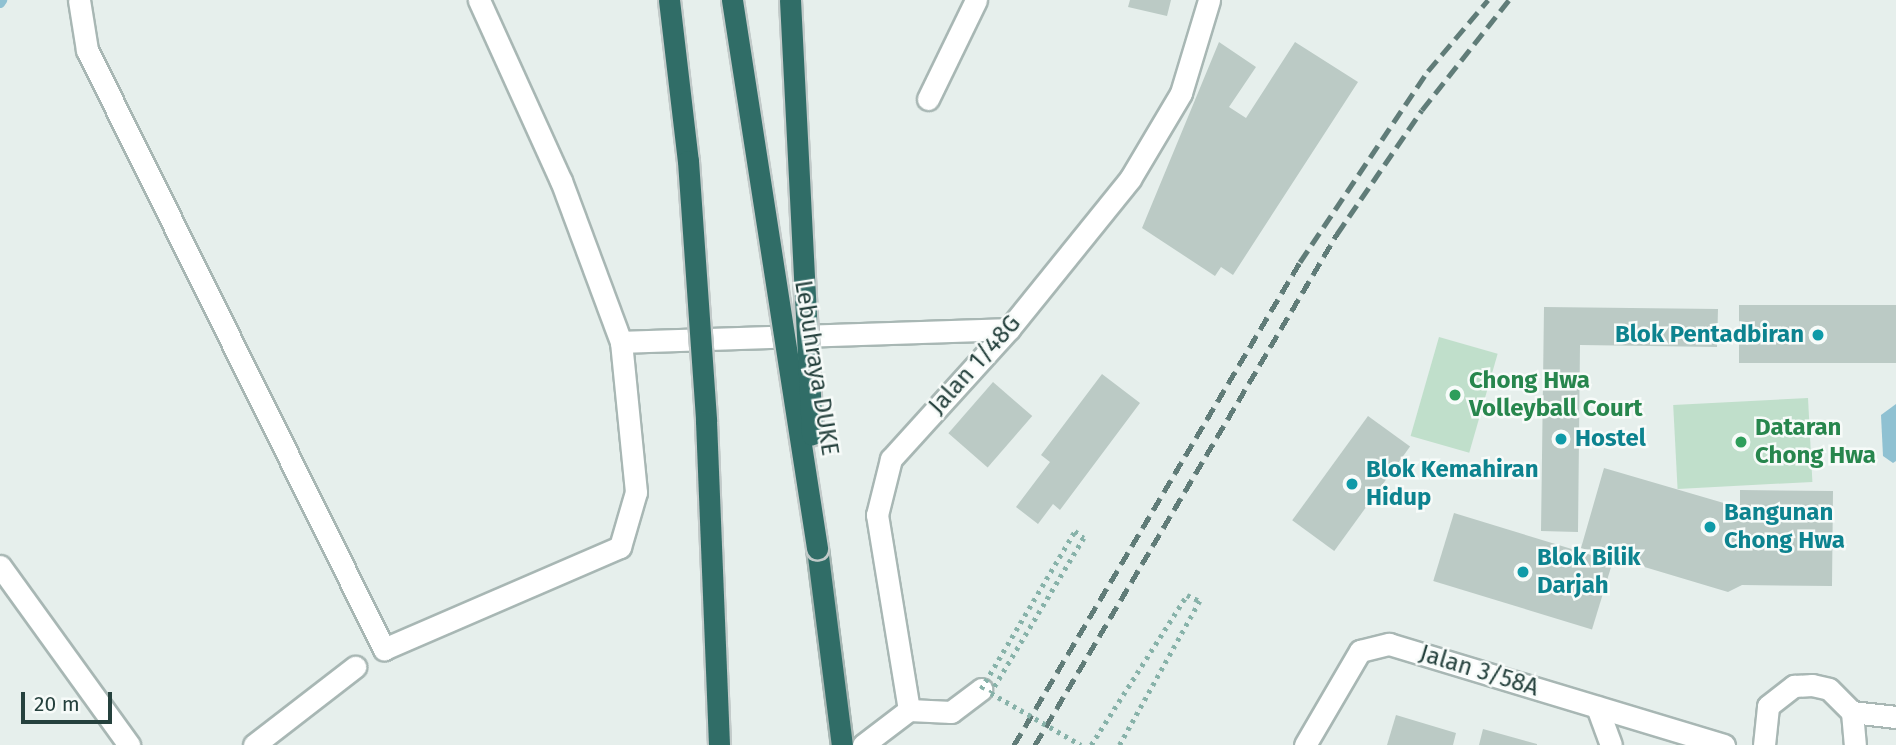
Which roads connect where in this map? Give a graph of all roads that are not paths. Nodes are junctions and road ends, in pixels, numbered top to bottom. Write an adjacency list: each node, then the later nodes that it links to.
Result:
1 (79, 0): 10 (street)
2 (479, 0): 10 (street)
3 (669, 0): 21 (highway, bridge)
4 (732, 0): 11 (highway, Lebuhraya DUKE, bridge)
5 (790, 0): 11 (highway, bridge)
6 (976, 0): 8 (street)
7 (1209, 0): 9 (street, Jalan 1/48G)
8 (928, 99)
9 (1009, 329): 10 (street); 16 (street, Jalan 1/48G)
10 (621, 342)
11 (817, 548): 22 (highway, Lebuhraya DUKE)
12 (0, 566): 19 (street)
13 (355, 667): 20 (street)
14 (981, 690): 16 (street)
15 (1597, 707): 24 (street, Jalan 3/58A); 25 (street); 26 (street, Jalan 3/58A)
16 (909, 710): 23 (street)
17 (1852, 712): 18 (street); 27 (street); 28 (street)
18 (1896, 717)
19 (129, 745)
20 (254, 745)
21 (719, 745)
22 (842, 745)
23 (863, 745)
24 (1305, 745)
25 (1611, 745)
26 (1724, 745)
27 (1764, 745)
28 (1856, 745)

